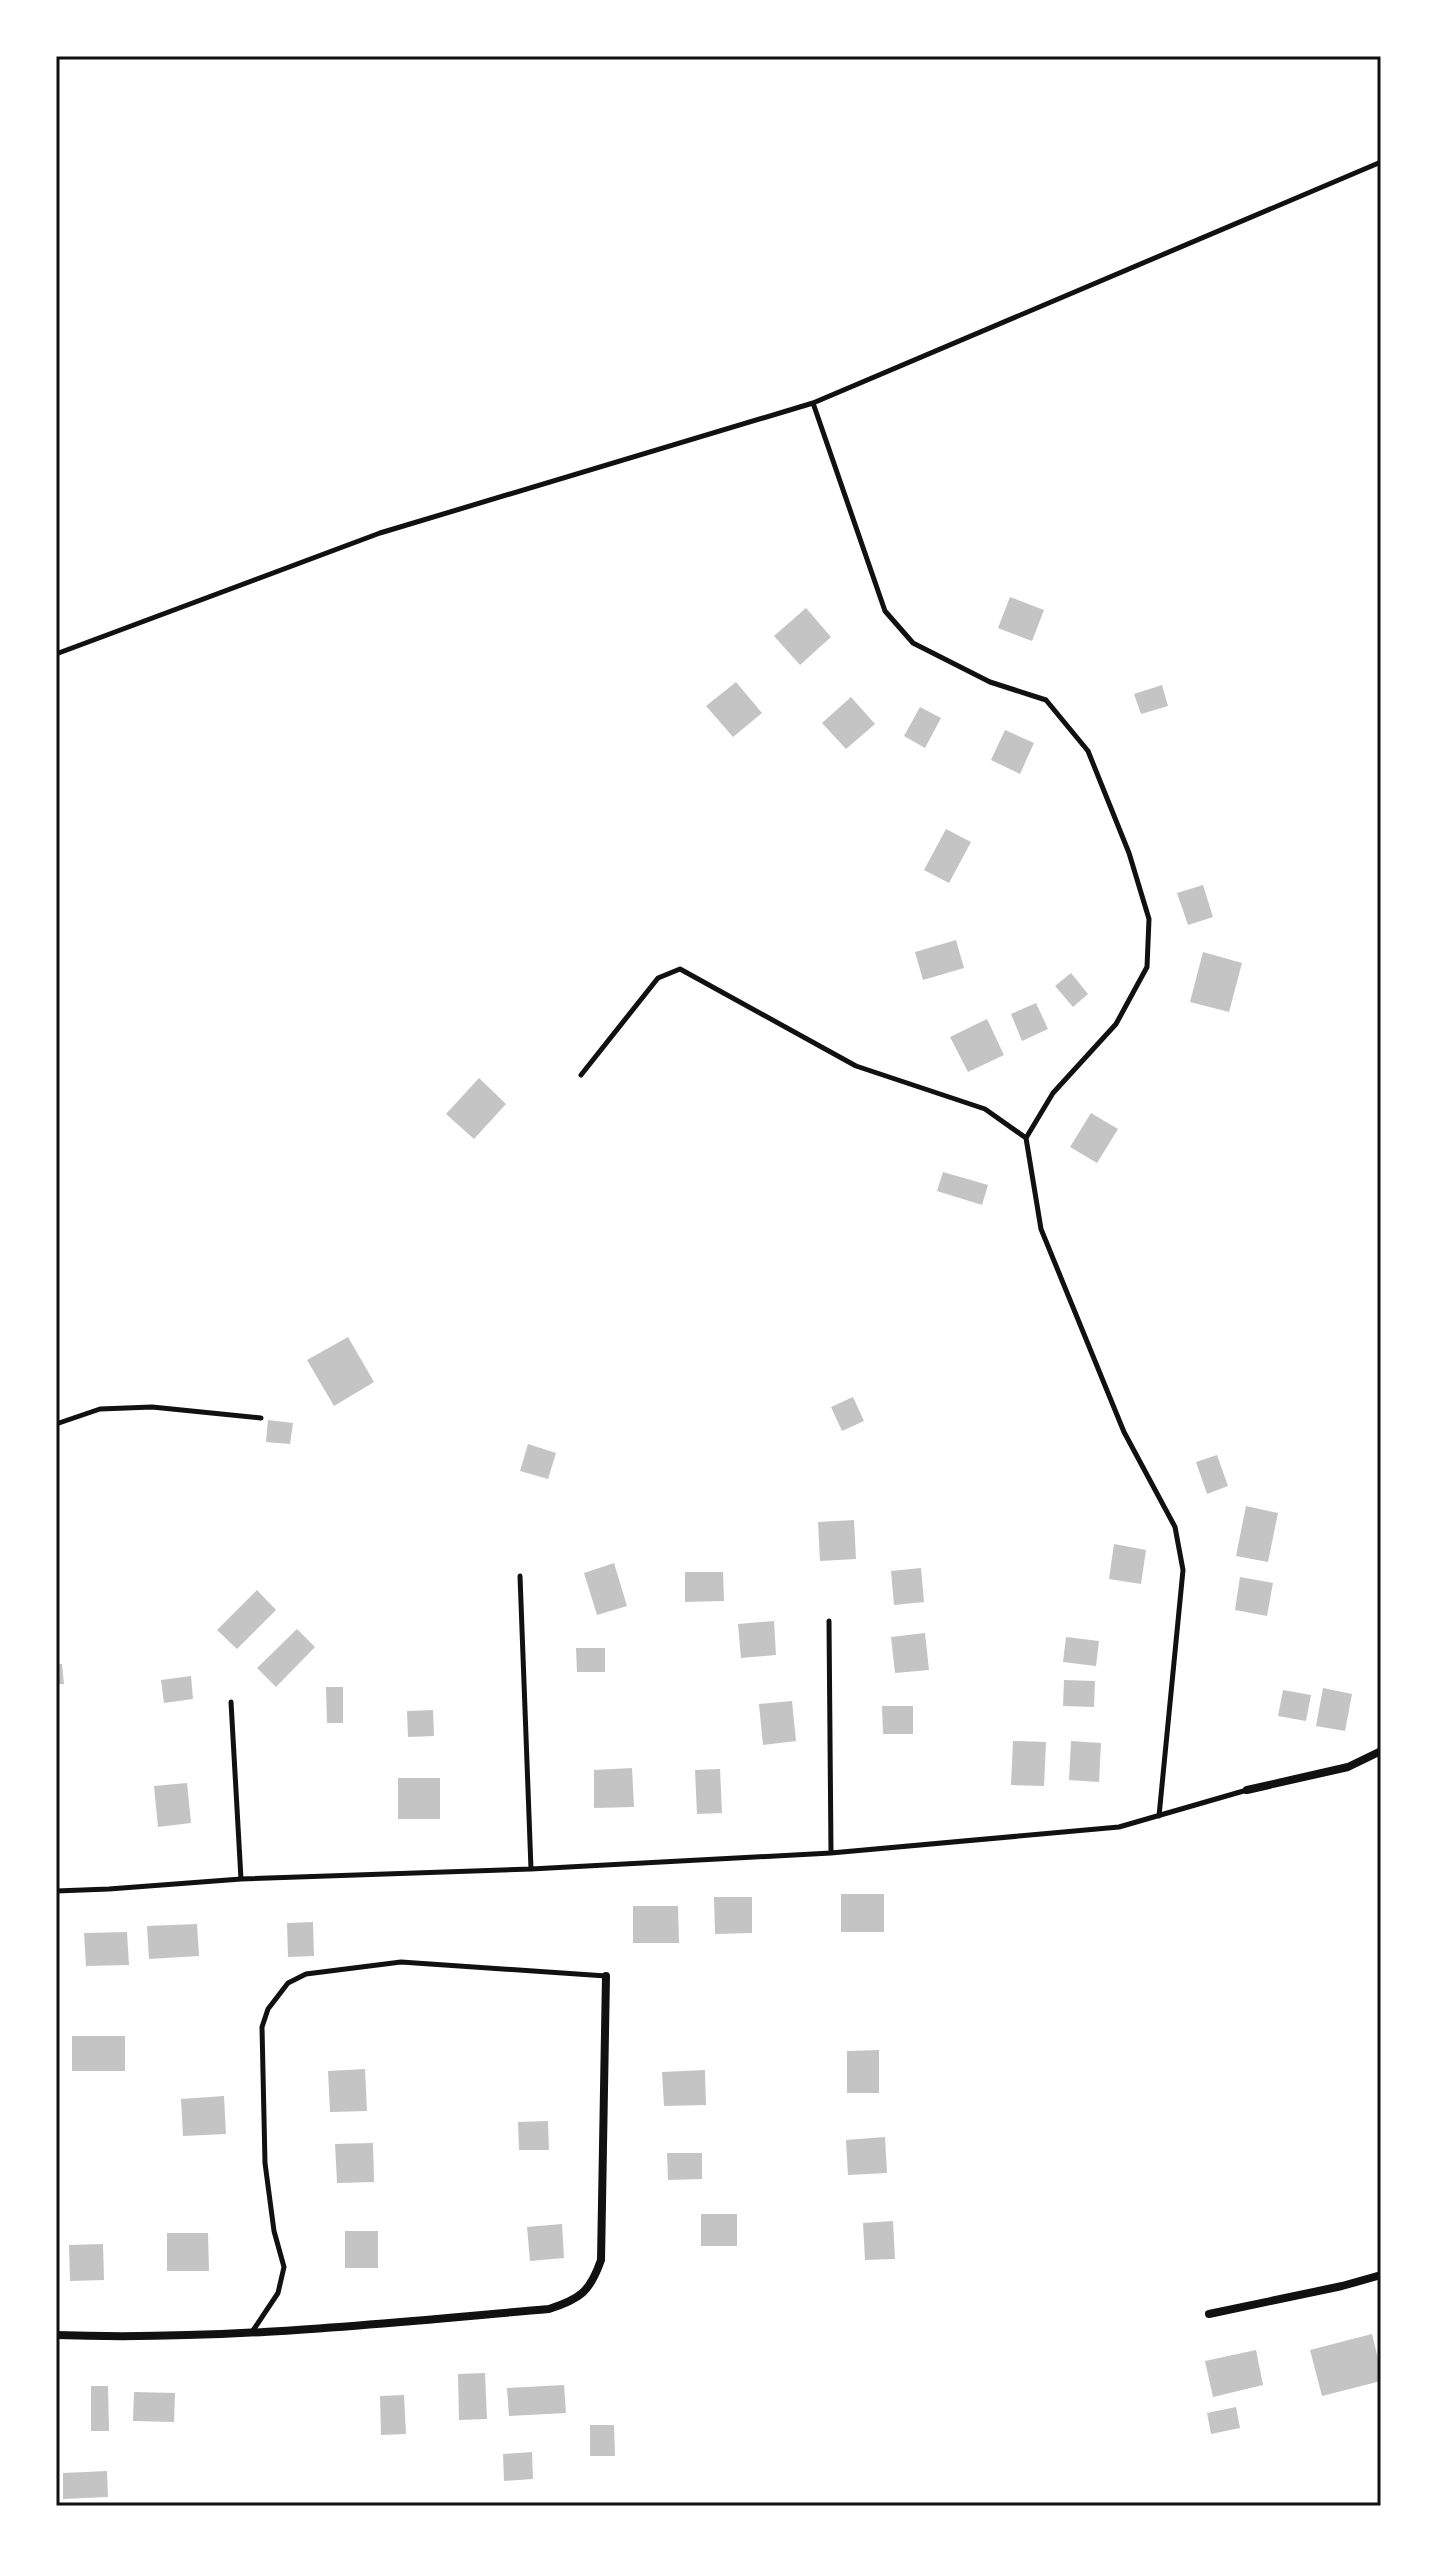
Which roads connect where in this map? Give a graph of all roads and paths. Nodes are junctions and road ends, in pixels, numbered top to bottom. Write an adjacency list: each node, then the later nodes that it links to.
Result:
1 (1381, 162): 2 (lane)
2 (813, 403): 3 (lane); 5 (lane)
3 (56, 654)
4 (581, 1075): 5 (lane)
5 (1026, 1138): 13 (lane)
6 (261, 1418): 7 (lane)
7 (56, 1424)
8 (520, 1576): 15 (lane)
9 (829, 1621): 14 (lane)
10 (231, 1702): 16 (lane)
11 (1381, 1751): 12 (street)
12 (1247, 1790): 13 (lane)
13 (1159, 1816): 14 (lane)
14 (831, 1853): 15 (lane)
15 (531, 1869): 16 (lane)
16 (241, 1879): 17 (lane)
17 (56, 1891)
18 (606, 1976): 21 (street); 21 (lane)
19 (1381, 2275): 20 (street)
20 (1209, 2314)
21 (252, 2332): 22 (street)
22 (56, 2335)

